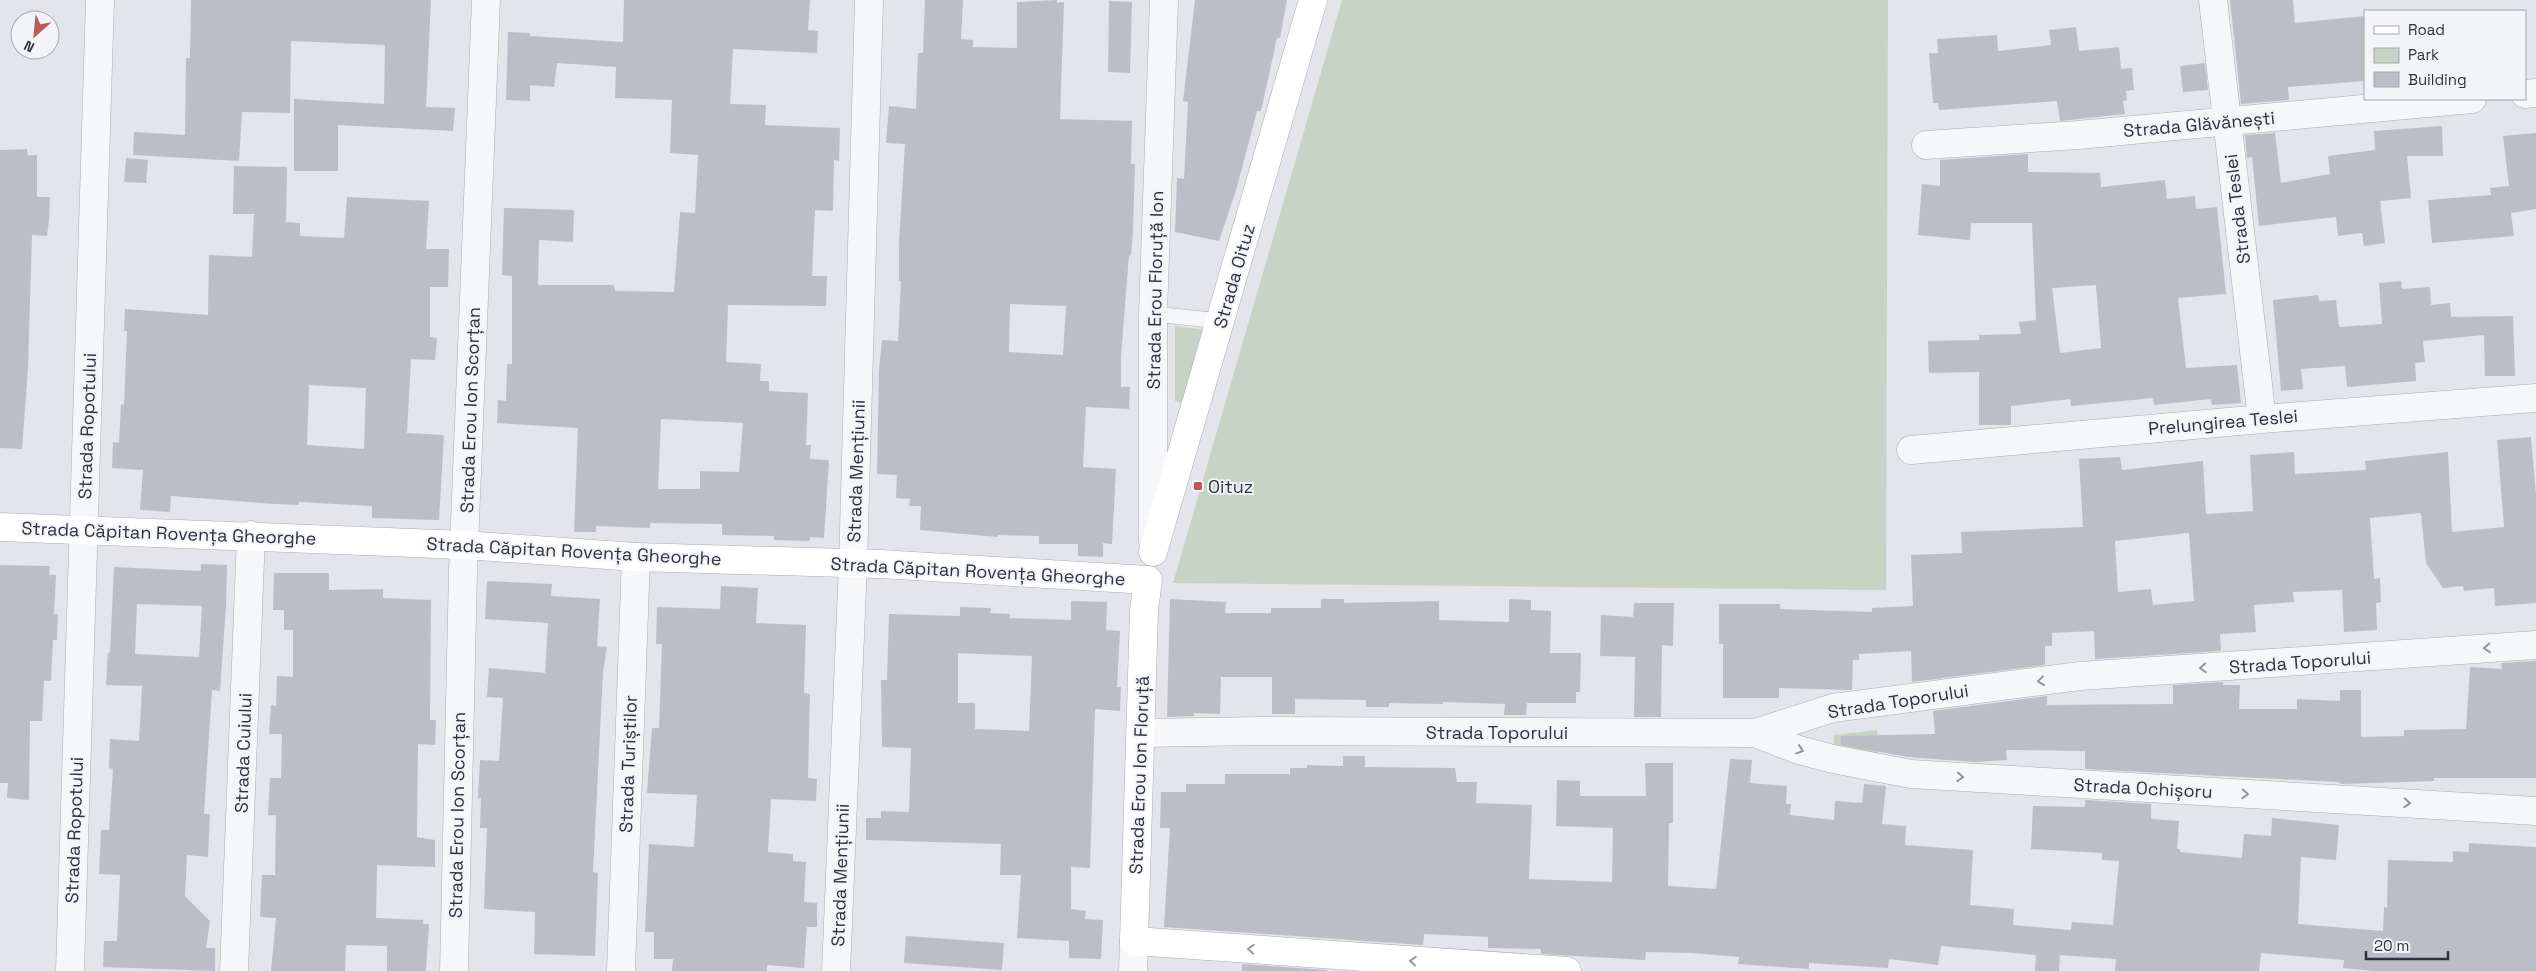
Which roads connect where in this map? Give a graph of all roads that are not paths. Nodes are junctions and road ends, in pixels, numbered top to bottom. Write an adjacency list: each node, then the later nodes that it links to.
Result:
1 (100, 0): 16 (street, Strada Ropotului)
2 (486, 0): 18 (street, Strada Erou Ion Scorțan)
3 (869, 0): 21 (street, Strada Mențiunii)
4 (1164, 0): 10 (street, Strada Erou Floruță Ion)
5 (1313, 0): 11 (street, Strada Oituz)
6 (2213, 0): 8 (street, Strada Teslei)
7 (2461, 100): 8 (street, Strada Glăvănești)
8 (2226, 122): 9 (street, Strada Glăvănești); 13 (street, Strada Teslei)
9 (1926, 145)
10 (1153, 314): 11 (lane); 19 (street, Strada Erou Floruță Ion)
11 (1221, 321): 19 (street, Strada Oituz)
12 (2536, 398): 13 (street, Prelungirea Teslei)
13 (2262, 419): 14 (street, Prelungirea Teslei)
14 (1911, 450)
15 (0, 527): 16 (street, Strada Căpitan Rovența Gheorghe)
16 (84, 531): 17 (street, Strada Căpitan Rovența Gheorghe); 28 (street, Strada Ropotului)
17 (251, 535): 18 (street, Strada Căpitan Rovența Gheorghe); 29 (street, Strada Cuiului)
18 (464, 545): 20 (street, Strada Căpitan Rovența Gheorghe); 30 (street, Strada Erou Ion Scorțan)
19 (1152, 552): 22 (street, Strada Erou Floruță Ion)
20 (636, 557): 21 (street, Strada Căpitan Rovența Gheorghe); 31 (street, Strada Turiștilor)
21 (853, 564): 22 (street, Strada Căpitan Rovența Gheorghe); 32 (street, Strada Mențiunii)
22 (1148, 580): 25 (street, Strada Erou Ion Floruță)
23 (2536, 645): 24 (street, Strada Toporului, one-way to 24)
24 (1755, 732): 25 (street, Strada Toporului); 26 (street, Strada Ochișoru, one-way to 26)
25 (1141, 733): 27 (street, Strada Erou Ion Floruță)
26 (2536, 811)
27 (1134, 941): 33 (street, Strada Erou Ion Floruță); 34 (street, one-way to 27)
28 (70, 971)
29 (234, 971)
30 (454, 971)
31 (621, 971)
32 (836, 971)
33 (1133, 971)
34 (1567, 971)

